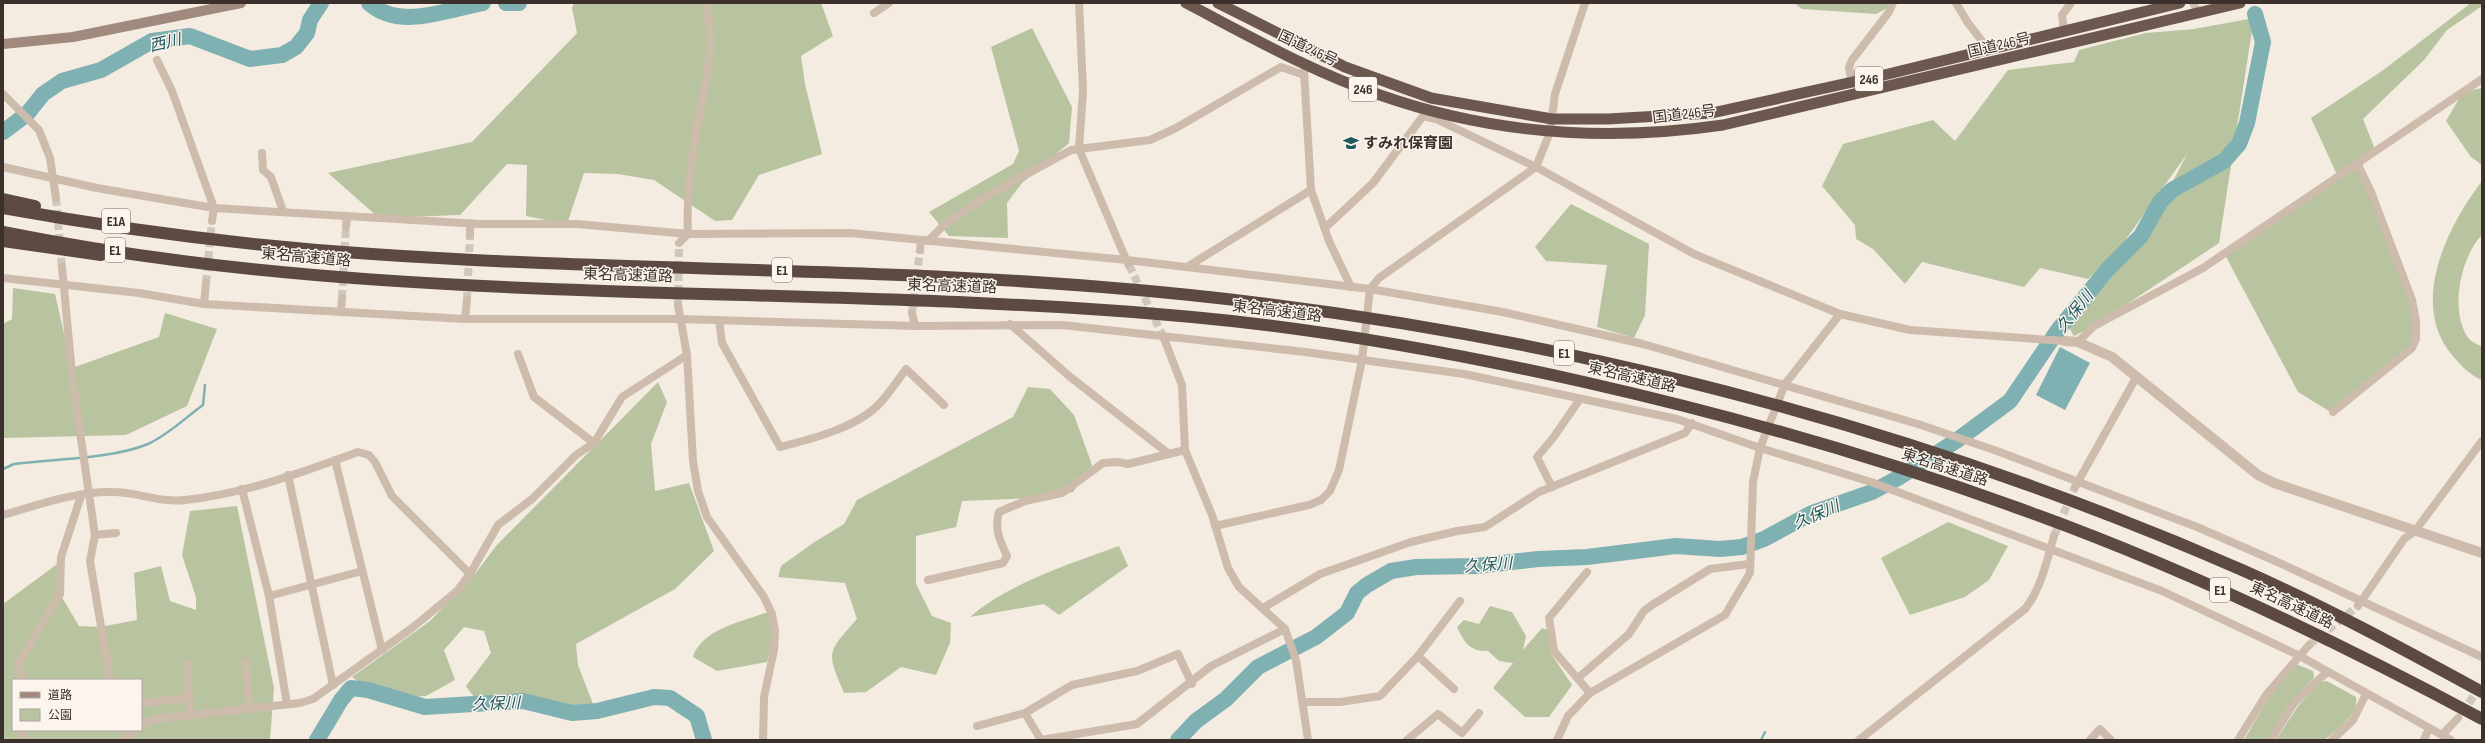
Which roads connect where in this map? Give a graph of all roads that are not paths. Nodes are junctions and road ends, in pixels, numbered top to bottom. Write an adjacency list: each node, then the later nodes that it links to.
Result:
1 (242, 3): 13 (main road)
2 (705, 3): 44 (street)
3 (889, 3): 15 (street)
4 (1079, 3): 26 (street)
5 (1186, 3): 20 (highway, 国道246号 / 246)
6 (1218, 3): 24 (highway, 国道246号 / 246)
7 (1585, 3): 24 (street)
8 (1893, 3): 22 (street)
9 (1956, 3): 18 (street)
10 (2071, 3): 16 (street)
11 (2180, 3): 16 (highway, 国道246号 / 246)
12 (2240, 3): 14 (highway, 246)
13 (212, 6): 17 (main road)
14 (2196, 8): 25 (highway, 国道246号 / 246)
15 (874, 13)
16 (2064, 31): 18 (highway, 国道246号 / 246)
17 (3, 44)
18 (1988, 49): 22 (highway, 国道246号 / 246)
19 (157, 60): 36 (street)
20 (1304, 69): 25 (highway, 国道246号 / 246); 26 (street); 32 (street)
21 (2482, 80): 28 (street)
22 (1852, 83): 24 (highway, 国道246号 / 246)
23 (3, 94): 31 (street)
24 (1552, 119): 25 (street)
25 (1550, 132): 30 (street)
26 (1078, 149): 46 (street); 51 (street)
27 (262, 153): 37 (street)
28 (2358, 165): 74 (street); 82 (street)
29 (3, 167): 31 (street)
30 (1536, 167): 42 (street); 59 (street); 66 (street)
31 (52, 178): 33 (street); 36 (street)
32 (1311, 190): 42 (street); 54 (street)
33 (56, 198)
34 (3, 199): 48 (highway, E1A)
35 (3, 208): 48 (highway, 東名高速道路 / E1)
36 (214, 208): 37 (street); 39 (street)
37 (282, 211): 38 (street)
38 (347, 217): 40 (street); 41 (street)
39 (212, 221)
40 (470, 223): 44 (street); 45 (street)
41 (346, 227)
42 (1325, 228): 58 (street)
43 (3, 232): 52 (highway, 東名高速道路 / E1)
44 (688, 234): 46 (street); 49 (street)
45 (470, 235)
46 (924, 240): 50 (street); 51 (street)
47 (3, 241): 52 (highway)
48 (229, 241): 129 (highway, 東名高速道路 / E1)
49 (678, 243)
50 (920, 250)
51 (1128, 262): 54 (street)
52 (227, 266): 141 (highway, 東名高速道路 / E1)
53 (62, 267): 57 (street)
54 (1187, 267): 58 (street)
55 (3, 278): 57 (street)
56 (206, 283): 62 (street)
57 (64, 285): 62 (street); 94 (street)
58 (1351, 287): 59 (street)
59 (1370, 289): 77 (street); 79 (street)
60 (342, 298): 64 (street)
61 (466, 300): 67 (street)
62 (204, 304): 64 (street)
63 (678, 305): 68 (street)
64 (341, 311): 67 (street)
65 (912, 313): 71 (street)
66 (1840, 314): 73 (street); 79 (street)
67 (465, 319): 68 (street)
68 (680, 319): 69 (street); 76 (street)
69 (719, 320): 71 (street); 81 (street)
70 (1010, 324): 71 (street); 72 (street); 88 (street)
71 (915, 326)
72 (1162, 336): 77 (street); 87 (street)
73 (2065, 341): 74 (street)
74 (2078, 342): 78 (street)
75 (518, 354): 85 (street)
76 (687, 355): 85 (street); 146 (street)
77 (1362, 360): 80 (street); 97 (street)
78 (2137, 376): 91 (street); 98 (street)
79 (1785, 384): 86 (street); 91 (street)
80 (1580, 399): 83 (street); 92 (street)
81 (944, 405)
82 (2333, 412)
83 (1692, 423): 86 (street); 92 (street)
84 (2482, 441): 98 (street)
85 (594, 443): 107 (street)
86 (1760, 448): 102 (street); 104 (street)
87 (1185, 450): 88 (street); 97 (street)
88 (1169, 454): 108 (street)
89 (335, 460): 90 (street); 105 (street); 107 (street)
90 (288, 475): 93 (street); 109 (street)
91 (2077, 484): 112 (street)
92 (1552, 487): 113 (street)
93 (242, 489): 94 (street); 110 (street)
94 (91, 494): 95 (street); 100 (street)
95 (81, 496): 96 (street); 124 (street)
96 (3, 515)
97 (1215, 526): 113 (street)
98 (2415, 531): 103 (street); 112 (street)
99 (116, 533): 100 (street)
100 (95, 535): 125 (street)
101 (2054, 536): 102 (street)
102 (2050, 549): 117 (street); 150 (street)
103 (2482, 553)
104 (1749, 564): 123 (street); 130 (street)
105 (362, 571): 109 (street); 116 (street)
106 (1587, 572): 123 (street)
107 (470, 574): 116 (street)
108 (928, 580)
109 (310, 584): 110 (street); 127 (street)
110 (268, 596): 135 (street)
111 (1460, 601): 118 (street)
112 (2360, 604): 119 (street)
113 (1263, 608): 114 (street)
114 (1284, 629): 126 (street); 133 (street)
115 (2308, 644): 117 (street)
116 (382, 650): 127 (street)
117 (2298, 655): 122 (street); 153 (street)
118 (1418, 656): 128 (street); 133 (street)
119 (2482, 657)
120 (245, 662): 136 (street)
121 (187, 664): 132 (street)
122 (2327, 672): 131 (street); 154 (street)
123 (1578, 678): 130 (street)
124 (21, 679)
125 (110, 679)
126 (1192, 684): 137 (street); 137 (street)
127 (334, 685): 135 (street)
128 (1454, 689)
129 (2482, 692)
130 (1590, 693): 149 (street)
131 (2366, 694): 144 (street); 155 (street)
132 (189, 698): 134 (street); 139 (street)
133 (1304, 702): 147 (street)
134 (142, 703)
135 (287, 704): 136 (street)
136 (250, 708): 139 (street)
137 (1024, 713): 143 (street)
138 (1479, 713): 148 (street)
139 (190, 714): 142 (street)
140 (2458, 718): 145 (street)
141 (2482, 719)
142 (142, 725)
143 (977, 726)
144 (2429, 728): 145 (street); 156 (street)
145 (2442, 735): 157 (street)
146 (763, 740)
147 (1308, 740)
148 (1407, 740)
149 (1557, 740)
150 (1859, 740)
151 (2090, 740): 152 (street)
152 (2111, 740)
153 (2238, 740)
154 (2271, 740)
155 (2332, 740)
156 (2424, 740)
157 (2451, 740)

